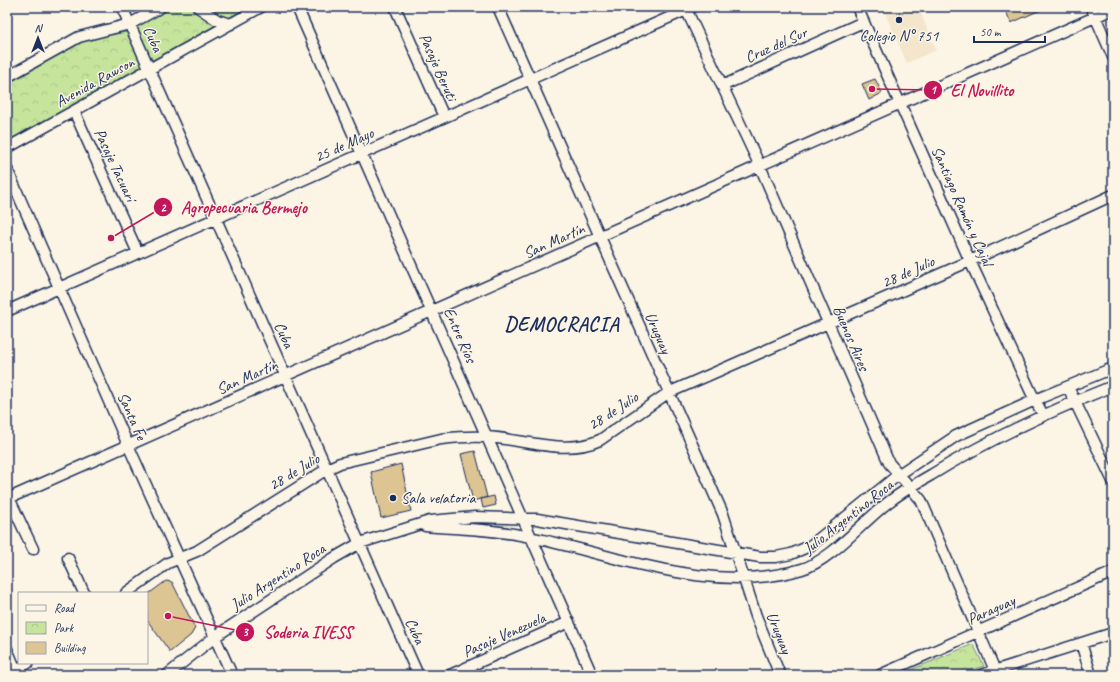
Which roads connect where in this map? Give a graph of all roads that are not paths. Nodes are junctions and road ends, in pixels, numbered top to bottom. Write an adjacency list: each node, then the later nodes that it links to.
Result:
1 (122, 7): 13 (street, Cuba)
2 (161, 7): 13 (street)
3 (198, 7): 14 (street)
4 (261, 7): 14 (street, Avenida Rawson)
5 (297, 7): 24 (street, Entre Ríos)
6 (395, 7): 22 (street, Pasaje Beruti)
7 (498, 7): 18 (street, Uruguay)
8 (857, 7): 12 (street, Santiago Ramón y Cajal)
9 (688, 8): 18 (street, 25 de Mayo); 19 (street, Buenos Aires)
10 (1113, 8): 11 (street, San Martín)
11 (1093, 12): 15 (street); 20 (street, San Martín)
12 (864, 22): 19 (street, Cruz del Sur); 20 (street, Santiago Ramón y Cajal)
13 (130, 24): 16 (street, Cuba); 17 (street)
14 (231, 24): 16 (street, Avenida Rawson)
15 (1113, 57)
16 (150, 69): 21 (street, Avenida Rawson); 28 (street, Cuba)
17 (7, 77)
18 (530, 80): 22 (street, 25 de Mayo); 29 (street, Uruguay)
19 (722, 86): 25 (street, Buenos Aires)
20 (900, 104): 25 (street, San Martín); 31 (street, Santiago Ramón y Cajal)
21 (74, 111): 23 (street, Avenida Rawson); 30 (street, Pasaje Tacuarí)
22 (444, 117): 24 (street, 25 de Mayo)
23 (7, 148)
24 (363, 154): 28 (street, 25 de Mayo); 34 (street, Entre Ríos)
25 (760, 166): 29 (street, San Martín); 35 (street, Buenos Aires)
26 (7, 169): 32 (street, Santa Fe)
27 (1113, 195): 31 (street, 28 de Julio)
28 (216, 218): 30 (street, 25 de Mayo); 37 (street, Cuba)
29 (599, 237): 34 (street, San Martín); 40 (street, Uruguay)
30 (138, 253): 32 (street, 25 de Mayo)
31 (970, 261): 35 (street, 28 de Julio); 41 (street, Santiago Ramón y Cajal)
32 (59, 288): 33 (street, 25 de Mayo); 45 (street, Santa Fe)
33 (7, 311)
34 (433, 311): 37 (street, San Martín); 44 (street, Entre Ríos)
35 (829, 324): 40 (street, 28 de Julio); 47 (street, Buenos Aires)
36 (1113, 368): 39 (street, Julio Argentino Roca)
37 (286, 376): 45 (street, San Martín); 46 (street, Cuba)
38 (1113, 386): 42 (street, Julio Argentino Roca)
39 (1068, 387): 41 (street, Julio Argentino Roca); 42 (street)
40 (668, 393): 44 (street, 28 de Julio); 56 (street, Uruguay)
41 (1035, 400): 43 (street, Santiago Ramón y Cajal); 47 (street, Julio Argentino Roca)
42 (1075, 401): 43 (street, Julio Argentino Roca); 48 (street)
43 (1043, 415): 49 (street, Julio Argentino Roca)
44 (488, 437): 46 (street, 28 de Julio); 51 (street, Entre Ríos)
45 (128, 445): 50 (street, San Martín); 58 (street, Santa Fe)
46 (327, 469): 54 (street, Cuba); 58 (street, 28 de Julio)
47 (898, 475): 49 (street, Buenos Aires); 56 (street, Julio Argentino Roca)
48 (1113, 481)
49 (911, 487): 60 (street, Julio Argentino Roca); 64 (street, Buenos Aires)
50 (8, 498): 55 (street)
51 (524, 518): 52 (street, Julio Argentino Roca); 53 (street, Entre Ríos); 56 (street, Julio Argentino Roca)
52 (415, 525): 53 (street, Julio Argentino Roca); 54 (street, Julio Argentino Roca)
53 (532, 537): 60 (street, Julio Argentino Roca); 63 (street, Entre Ríos)
54 (360, 543): 66 (street, Julio Argentino Roca); 74 (street, Cuba)
55 (33, 550)
56 (736, 554): 60 (street, Uruguay)
57 (68, 558): 61 (street)
58 (179, 558): 62 (street, 28 de Julio); 66 (street, Santa Fe)
59 (1113, 572): 64 (street, Paraguay)
60 (743, 578): 77 (street, Uruguay)
61 (84, 592)
62 (127, 592)
63 (569, 622): 75 (street, Pasaje Venezuela); 76 (street, Entre Ríos)
64 (978, 632): 70 (street, Buenos Aires); 78 (street, Paraguay)
65 (1113, 633): 67 (street)
66 (216, 636): 72 (street, Julio Argentino Roca); 73 (street, Santa Fe)
67 (1081, 643): 70 (street); 80 (street)
68 (7, 650): 71 (street)
69 (27, 664): 71 (street)
70 (996, 673): 79 (street)
71 (14, 674)
72 (168, 675)
73 (232, 675)
74 (418, 675)
75 (450, 675)
76 (592, 675)
77 (780, 675)
78 (880, 675)
79 (982, 675)
80 (1091, 675)

